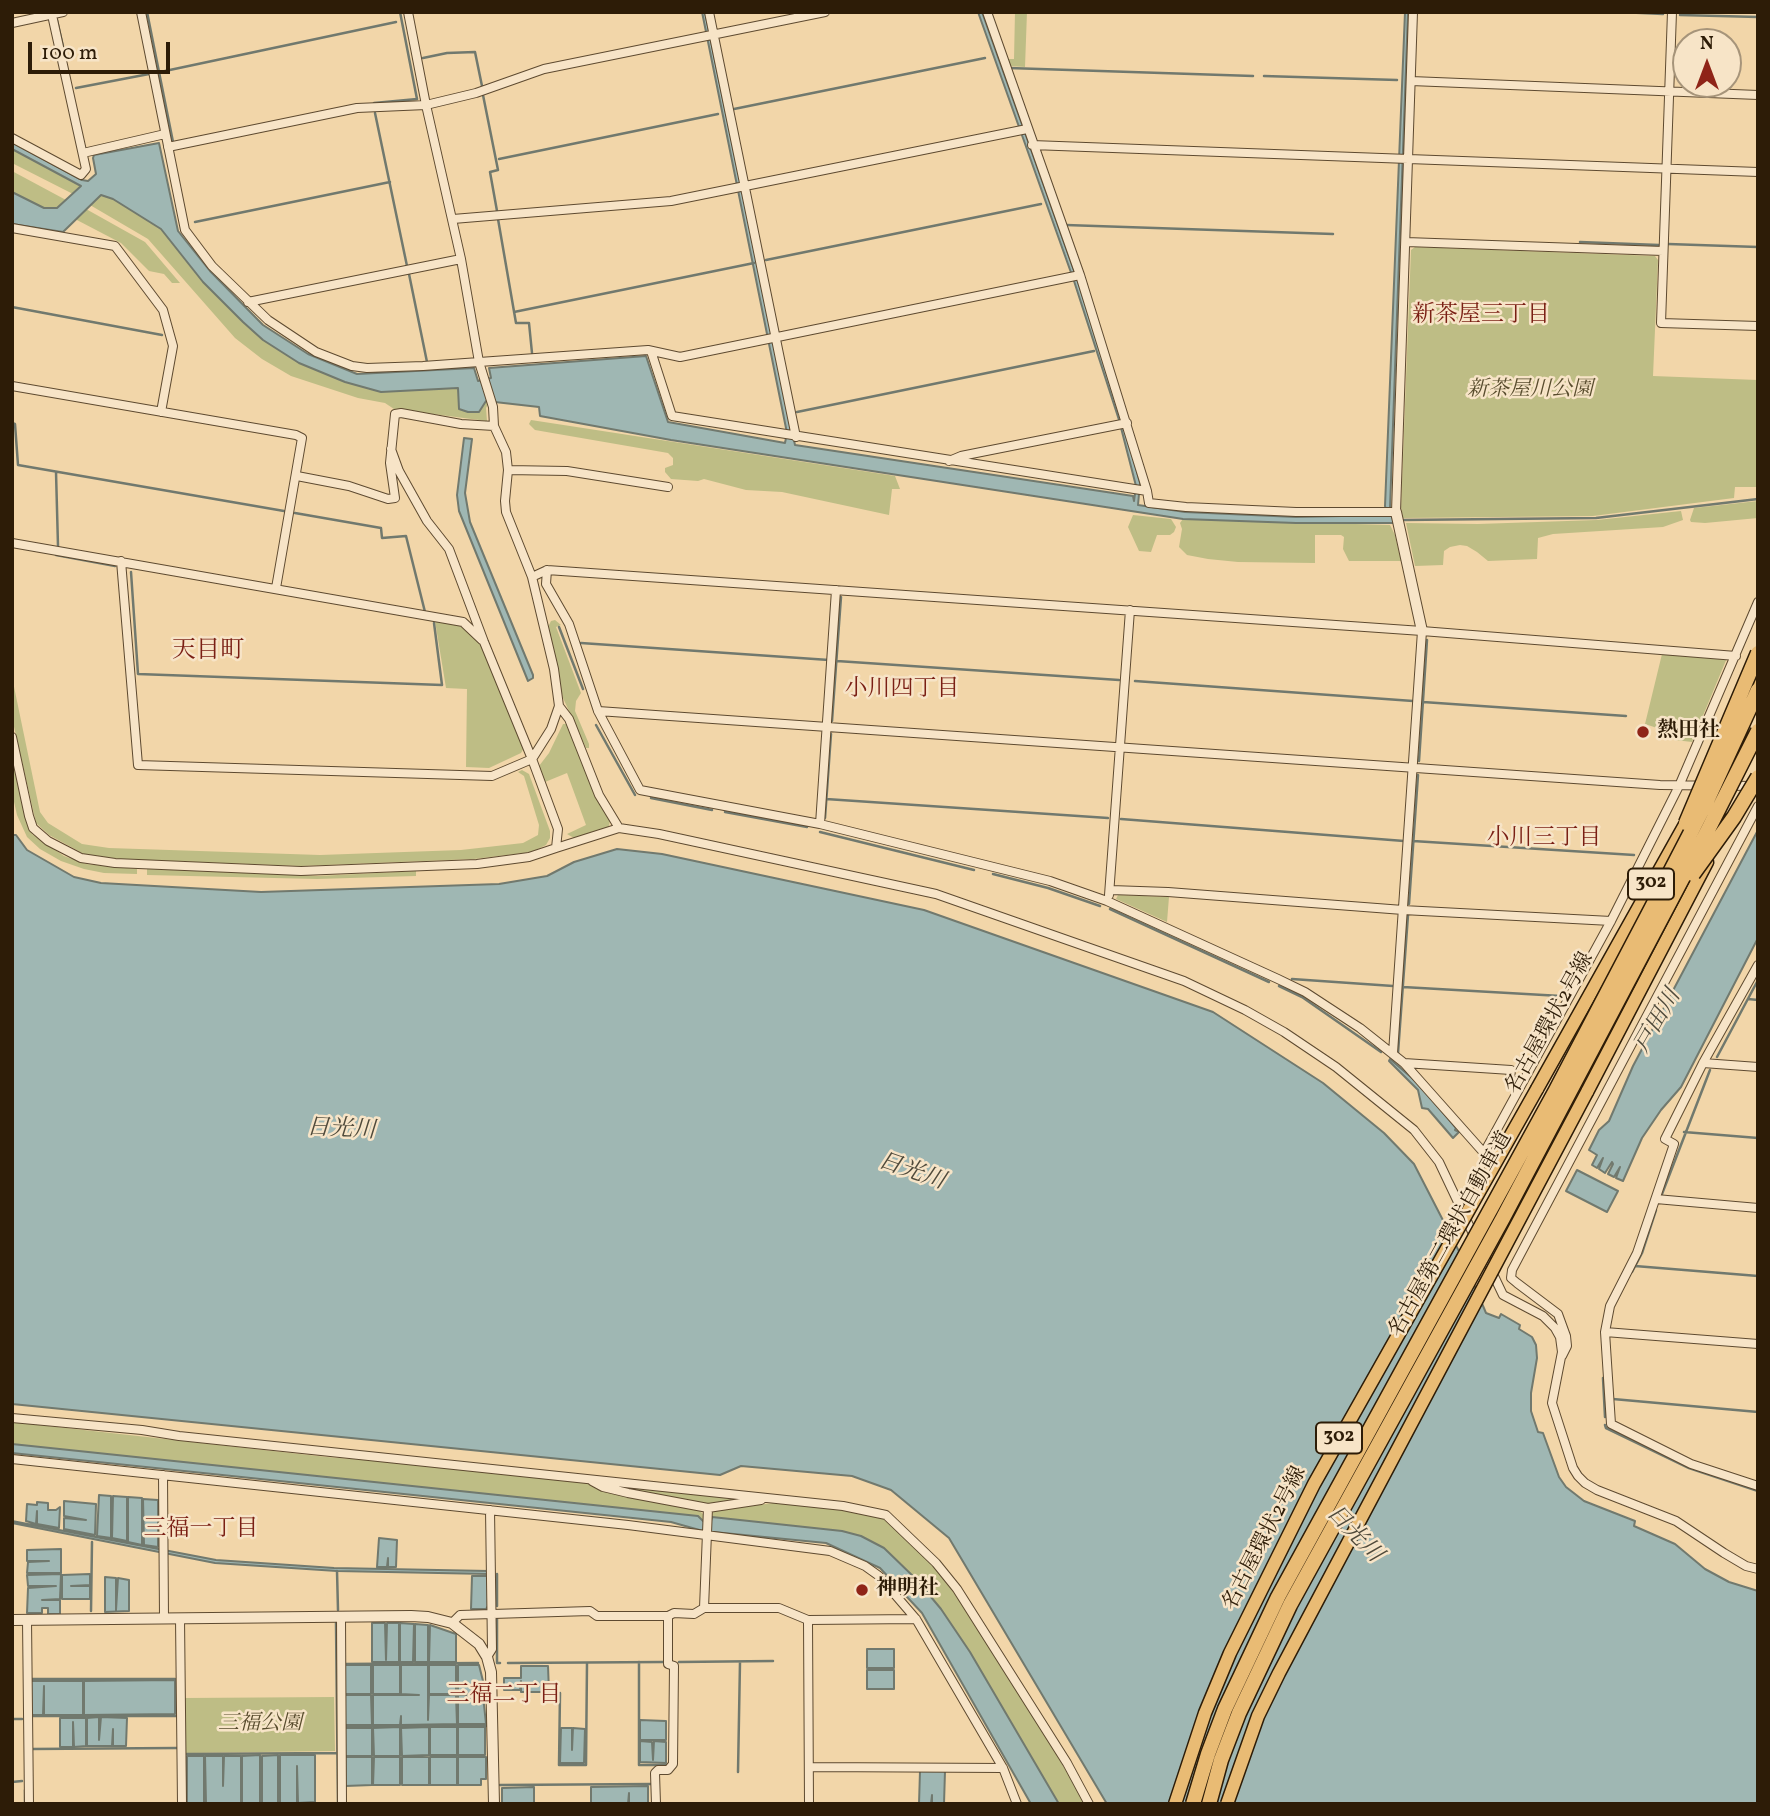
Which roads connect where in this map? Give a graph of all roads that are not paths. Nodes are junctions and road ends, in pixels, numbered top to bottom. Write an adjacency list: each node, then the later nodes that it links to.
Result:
1 (63, 12): 9 (street)
2 (141, 12): 17 (street)
3 (408, 12): 15 (street)
4 (709, 12): 11 (street)
5 (825, 12): 11 (street)
6 (987, 12): 16 (street)
7 (1413, 12): 12 (street)
8 (1672, 12): 13 (street)
9 (52, 15): 10 (street); 21 (street)
10 (12, 23)
11 (710, 35): 15 (street); 25 (street)
12 (1410, 82): 13 (street); 22 (street)
13 (1669, 92): 14 (street); 23 (street)
14 (1758, 95)
15 (426, 105): 20 (street); 26 (street)
16 (1022, 130): 19 (street); 25 (street)
17 (166, 134): 20 (street); 21 (street)
18 (12, 138): 21 (street)
19 (1032, 145): 22 (street); 31 (street)
20 (168, 147): 32 (street)
21 (83, 153)
22 (1404, 158): 23 (street); 28 (street)
23 (1666, 169): 24 (street); 29 (street)
24 (1758, 172)
25 (741, 186): 26 (street); 34 (street)
26 (453, 219): 30 (street)
27 (12, 228): 38 (street)
28 (1406, 242): 29 (street); 48 (street)
29 (1663, 251): 33 (street)
30 (461, 259): 32 (street); 36 (street)
31 (1080, 275): 34 (street); 39 (street)
32 (248, 302): 36 (street)
33 (1758, 326)
34 (776, 338): 35 (street); 41 (street)
35 (651, 351): 36 (street); 41 (street)
36 (479, 362): 40 (street)
37 (12, 386): 38 (street)
38 (161, 412): 45 (street)
39 (1123, 424): 43 (street); 47 (street)
40 (494, 426): 42 (street); 44 (street)
41 (796, 438): 43 (street)
42 (391, 449): 45 (street); 58 (street)
43 (949, 461): 47 (street)
44 (508, 470): 46 (street); 52 (street)
45 (297, 476): 53 (street)
46 (668, 487)
47 (1142, 491): 48 (street)
48 (1391, 512): 57 (street)
49 (12, 543): 50 (street)
50 (121, 562): 53 (street); 69 (street)
51 (547, 570): 52 (street); 54 (street); 64 (street)
52 (532, 577): 63 (street)
53 (276, 588): 58 (street)
54 (836, 590): 56 (street); 65 (street)
55 (1758, 601): 60 (street)
56 (1130, 610): 57 (street); 68 (street)
57 (1422, 631): 60 (street); 71 (street)
58 (484, 642): 69 (street)
59 (1758, 653): 84 (highway, bridge)
60 (1735, 656): 74 (street)
61 (1758, 676): 73 (highway, 名古屋環状2号線 / 302)
62 (1758, 690): 84 (highway, 名古屋第二環状自動車道, bridge)
63 (559, 706): 69 (street); 77 (street)
64 (598, 711): 65 (street); 76 (street)
65 (827, 726): 68 (street); 76 (street)
66 (1758, 731): 82 (highway, 名古屋第二環状自動車道, bridge)
67 (12, 737): 78 (street)
68 (1121, 747): 71 (street); 79 (street)
69 (533, 759): 78 (street)
70 (1758, 766): 72 (highway, 302)
71 (1413, 768): 74 (street); 81 (street)
72 (1754, 783): 73 (street); 82 (highway, bridge); 131 (highway, 302, bridge)
73 (1707, 784): 74 (street); 128 (highway, 名古屋環状2号線 / 302, bridge)
74 (1679, 786): 83 (street)
75 (1758, 806): 95 (street)
76 (820, 824): 80 (street)
77 (619, 828): 78 (street); 95 (street)
78 (556, 848)
79 (1111, 890): 80 (street); 81 (street)
80 (1107, 901): 86 (street)
81 (1403, 910): 83 (street); 86 (street)
82 (1660, 919): 130 (highway, 名古屋第二環状自動車道, bridge)
83 (1611, 921): 90 (street)
84 (1621, 964): 129 (highway, 名古屋第二環状自動車道, bridge)
85 (1758, 965): 88 (street)
86 (1393, 1053): 87 (street)
87 (1404, 1063): 90 (street); 90 (street)
88 (1703, 1063): 89 (street); 91 (street)
89 (1758, 1067)
90 (1521, 1085)
91 (1656, 1199): 92 (street); 93 (street)
92 (1758, 1208)
93 (1605, 1332): 94 (street); 100 (street)
94 (1758, 1344)
95 (1560, 1362): 105 (street)
96 (12, 1418): 99 (street)
97 (12, 1459): 98 (street)
98 (163, 1475): 102 (street); 110 (street)
99 (586, 1477): 101 (street); 103 (street)
100 (1758, 1486)
101 (774, 1498): 103 (street); 127 (street)
102 (489, 1510): 104 (street); 107 (street)
103 (707, 1511): 104 (street)
104 (706, 1535): 106 (street); 112 (street)
105 (1758, 1569)
106 (704, 1608): 109 (street); 115 (street)
107 (491, 1614): 109 (street); 116 (street); 117 (street)
108 (341, 1616): 111 (street); 116 (street); 122 (street)
109 (668, 1616): 124 (street)
110 (164, 1618): 111 (street); 114 (street)
111 (180, 1618): 121 (street)
112 (916, 1619): 115 (street); 119 (street)
113 (12, 1620): 114 (street)
114 (27, 1620): 120 (street)
115 (808, 1620): 118 (street)
116 (452, 1623): 117 (street)
117 (487, 1657): 123 (street)
118 (809, 1767): 119 (street); 125 (street)
119 (1003, 1768): 126 (street)
120 (29, 1804)
121 (181, 1804)
122 (342, 1804)
123 (494, 1804)
124 (656, 1804)
125 (809, 1804)
126 (1017, 1804)
127 (1089, 1804)
128 (1175, 1804)
129 (1193, 1804)
130 (1209, 1804)
131 (1227, 1804)

